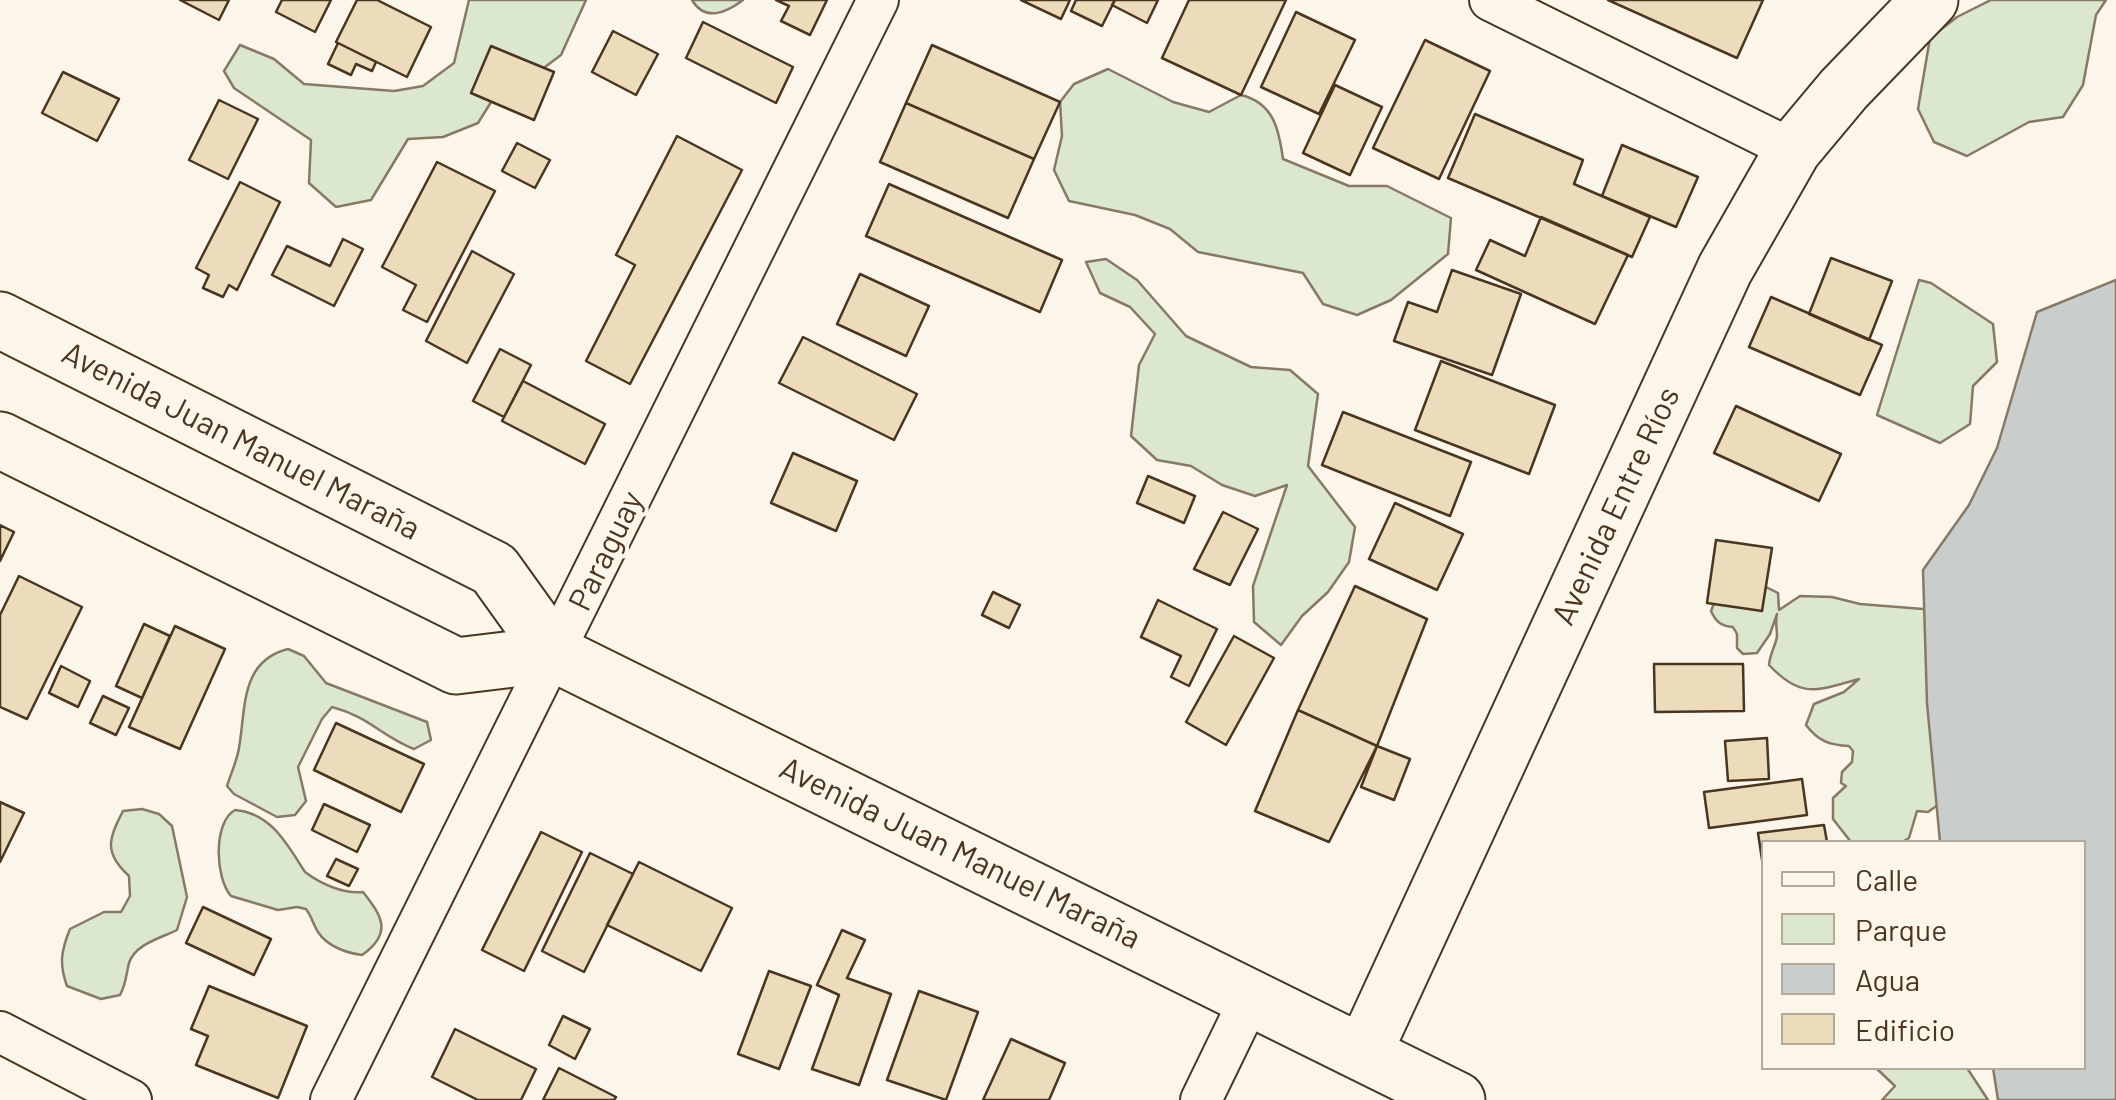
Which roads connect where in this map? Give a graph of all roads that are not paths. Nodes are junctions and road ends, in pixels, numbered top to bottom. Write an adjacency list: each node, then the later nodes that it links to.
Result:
1 (878, 0): 7 (street, Paraguay)
2 (1490, 0): 4 (street)
3 (1930, 0): 4 (street, Avenida Entre Ríos)
4 (1794, 150): 10 (street, Avenida Entre Ríos)
5 (0, 320): 7 (street, Avenida Juan Manuel Maraña)
6 (0, 440): 7 (street)
7 (556, 654): 8 (street, Avenida Juan Manuel Maraña); 13 (street, Paraguay)
8 (1251, 996): 10 (street, Avenida Juan Manuel Maraña); 11 (street)
9 (0, 1032): 12 (street)
10 (1364, 1052): 14 (street, Avenida Juan Manuel Maraña)
11 (1205, 1098)
12 (131, 1100)
13 (331, 1100)
14 (1458, 1100)

